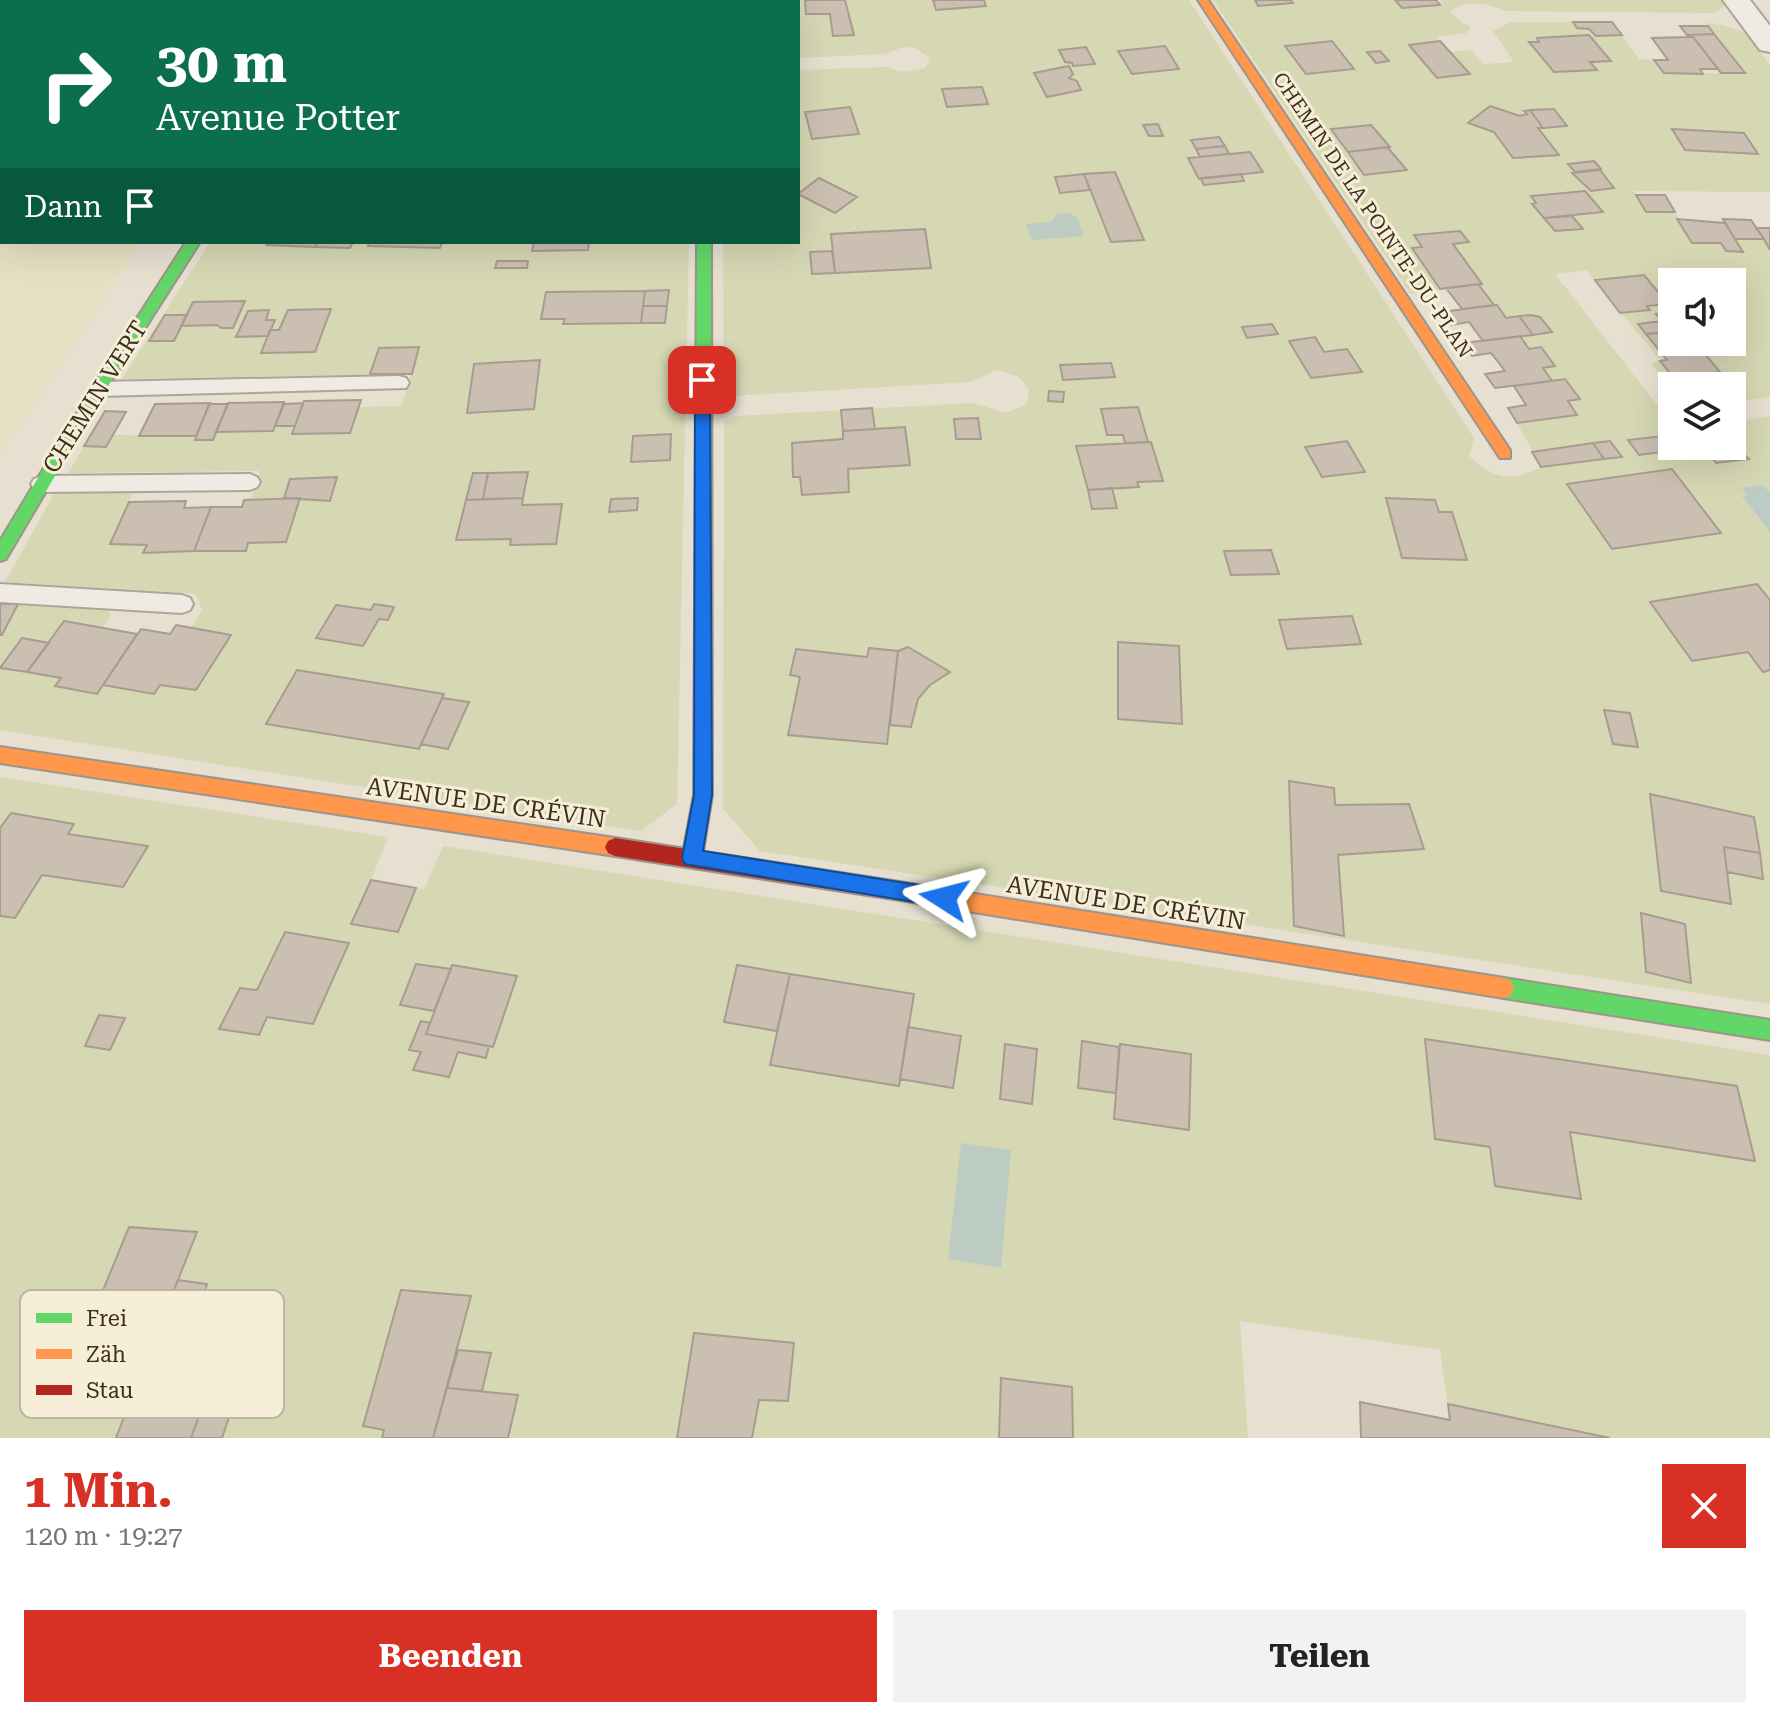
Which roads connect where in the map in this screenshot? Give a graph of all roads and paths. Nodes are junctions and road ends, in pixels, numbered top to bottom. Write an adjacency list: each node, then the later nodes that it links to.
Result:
1 (1203, 0): 8 (street, CHEMIN DE LA POINTE-DU-PLAN)
2 (1736, 0): 3 (street)
3 (1770, 44)
4 (192, 244): 7 (street, CHEMIN VERT)
5 (704, 244): 15 (street)
6 (399, 383): 7 (lane)
7 (99, 389): 10 (street, CHEMIN VERT)
8 (1505, 454)
9 (250, 482): 10 (lane)
10 (41, 484): 11 (street, CHEMIN VERT)
11 (0, 555)
12 (0, 593): 13 (lane)
13 (182, 604)
14 (0, 755): 15 (street, AVENUE DE CRÉVIN)
15 (692, 858): 16 (street, AVENUE DE CRÉVIN)
16 (1770, 1030)

